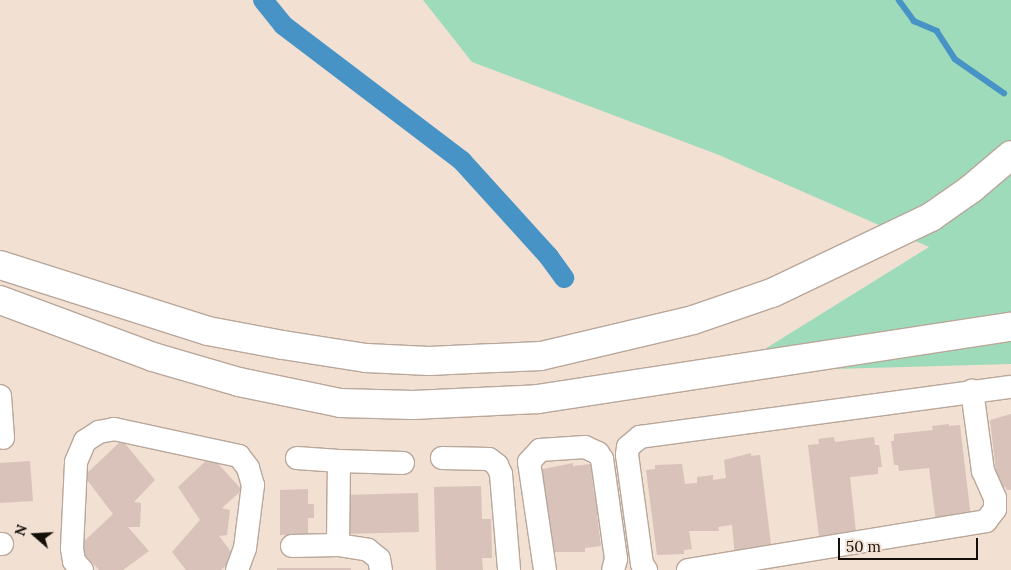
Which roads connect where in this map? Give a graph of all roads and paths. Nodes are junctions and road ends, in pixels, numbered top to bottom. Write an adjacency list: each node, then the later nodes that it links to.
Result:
1 (1011, 155): 7 (highway)
2 (0, 246): 7 (highway)
3 (0, 265): 7 (highway)
4 (0, 300): 8 (highway)
5 (0, 310): 8 (highway)
6 (1011, 327): 8 (highway)
7 (208, 331)
8 (154, 357)
9 (1011, 386): 10 (lane)
10 (972, 391): 25 (lane); 26 (lane)
11 (0, 396): 12 (lane)
12 (2, 438)
13 (297, 458): 15 (lane)
14 (442, 458): 22 (lane)
15 (338, 461): 16 (lane); 17 (lane)
16 (403, 463)
17 (338, 545): 18 (lane); 21 (lane)
18 (292, 546)
19 (82, 570): 20 (lane)
20 (237, 570)
21 (381, 570)
22 (509, 570)
23 (545, 570): 24 (lane)
24 (612, 570)
25 (646, 570)
26 (688, 570)

